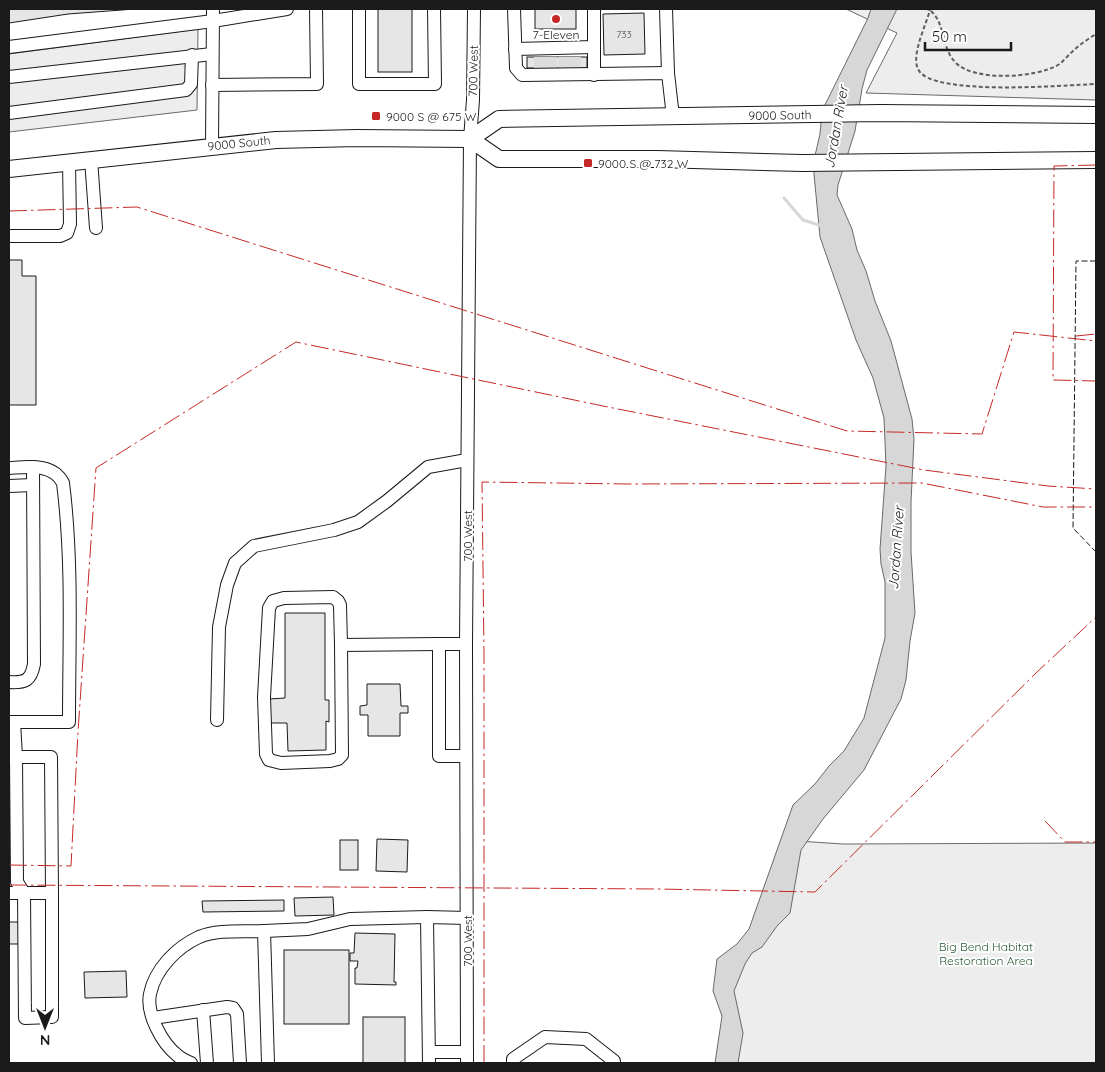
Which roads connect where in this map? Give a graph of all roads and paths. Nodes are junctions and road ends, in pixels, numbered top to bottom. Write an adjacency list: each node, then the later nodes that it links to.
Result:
1 (287, 9): 10 (street)
2 (316, 9): 22 (street)
3 (359, 9): 4 (street)
4 (434, 9)
5 (474, 9): 26 (street, 700 West)
6 (514, 9): 14 (street)
7 (594, 9): 13 (street)
8 (666, 9): 18 (street)
9 (928, 9): 11 (path); 21 (path)
10 (213, 15): 12 (street); 15 (street)
11 (1096, 34)
12 (9, 47)
13 (594, 47): 17 (street); 19 (street)
14 (515, 49): 17 (street); 17 (street)
15 (212, 54): 16 (street); 22 (street)
16 (192, 55): 20 (street); 23 (street)
17 (557, 62): 19 (street)
18 (668, 73): 19 (street); 25 (street)
19 (594, 74)
20 (9, 77)
21 (1096, 84)
22 (212, 85): 27 (street)
23 (9, 113)
24 (1096, 114): 25 (main road, 9000 South)
25 (673, 117): 26 (main road, 9000 South)
26 (470, 139): 27 (main road, 9000 South); 29 (main road); 34 (street, 700 West)
27 (212, 146): 28 (main road, 9000 South)
28 (92, 159): 30 (main road, 9000 South); 32 (street)
29 (1096, 160)
30 (69, 162): 31 (main road, 9000 South); 33 (street)
31 (9, 168)
32 (96, 228)
33 (9, 236)
34 (468, 460): 40 (street, 700 West); 43 (street)
35 (9, 468): 36 (street)
36 (32, 468): 37 (street); 44 (street)
37 (33, 485): 38 (street); 42 (street)
38 (9, 486)
39 (439, 644): 40 (street); 41 (street); 45 (street)
40 (466, 644): 45 (street, 700 West)
41 (341, 645): 41 (street)
42 (9, 682)
43 (217, 720)
44 (12, 722): 46 (street)
45 (466, 756): 51 (street, 700 West)
46 (12, 757): 48 (street); 49 (street)
47 (9, 893): 48 (street)
48 (24, 893): 49 (street); 49 (street)
49 (52, 893)
50 (427, 917): 51 (street); 52 (street); 55 (street)
51 (467, 918): 56 (street, 700 West)
52 (264, 931): 54 (street); 60 (street)
53 (203, 1010): 54 (street); 58 (street); 59 (street)
54 (153, 1018): 57 (street)
55 (429, 1058): 56 (street)
56 (467, 1058)
57 (191, 1063)
58 (208, 1063)
59 (240, 1063)
60 (268, 1063)
61 (513, 1063): 62 (street)
62 (614, 1063)

